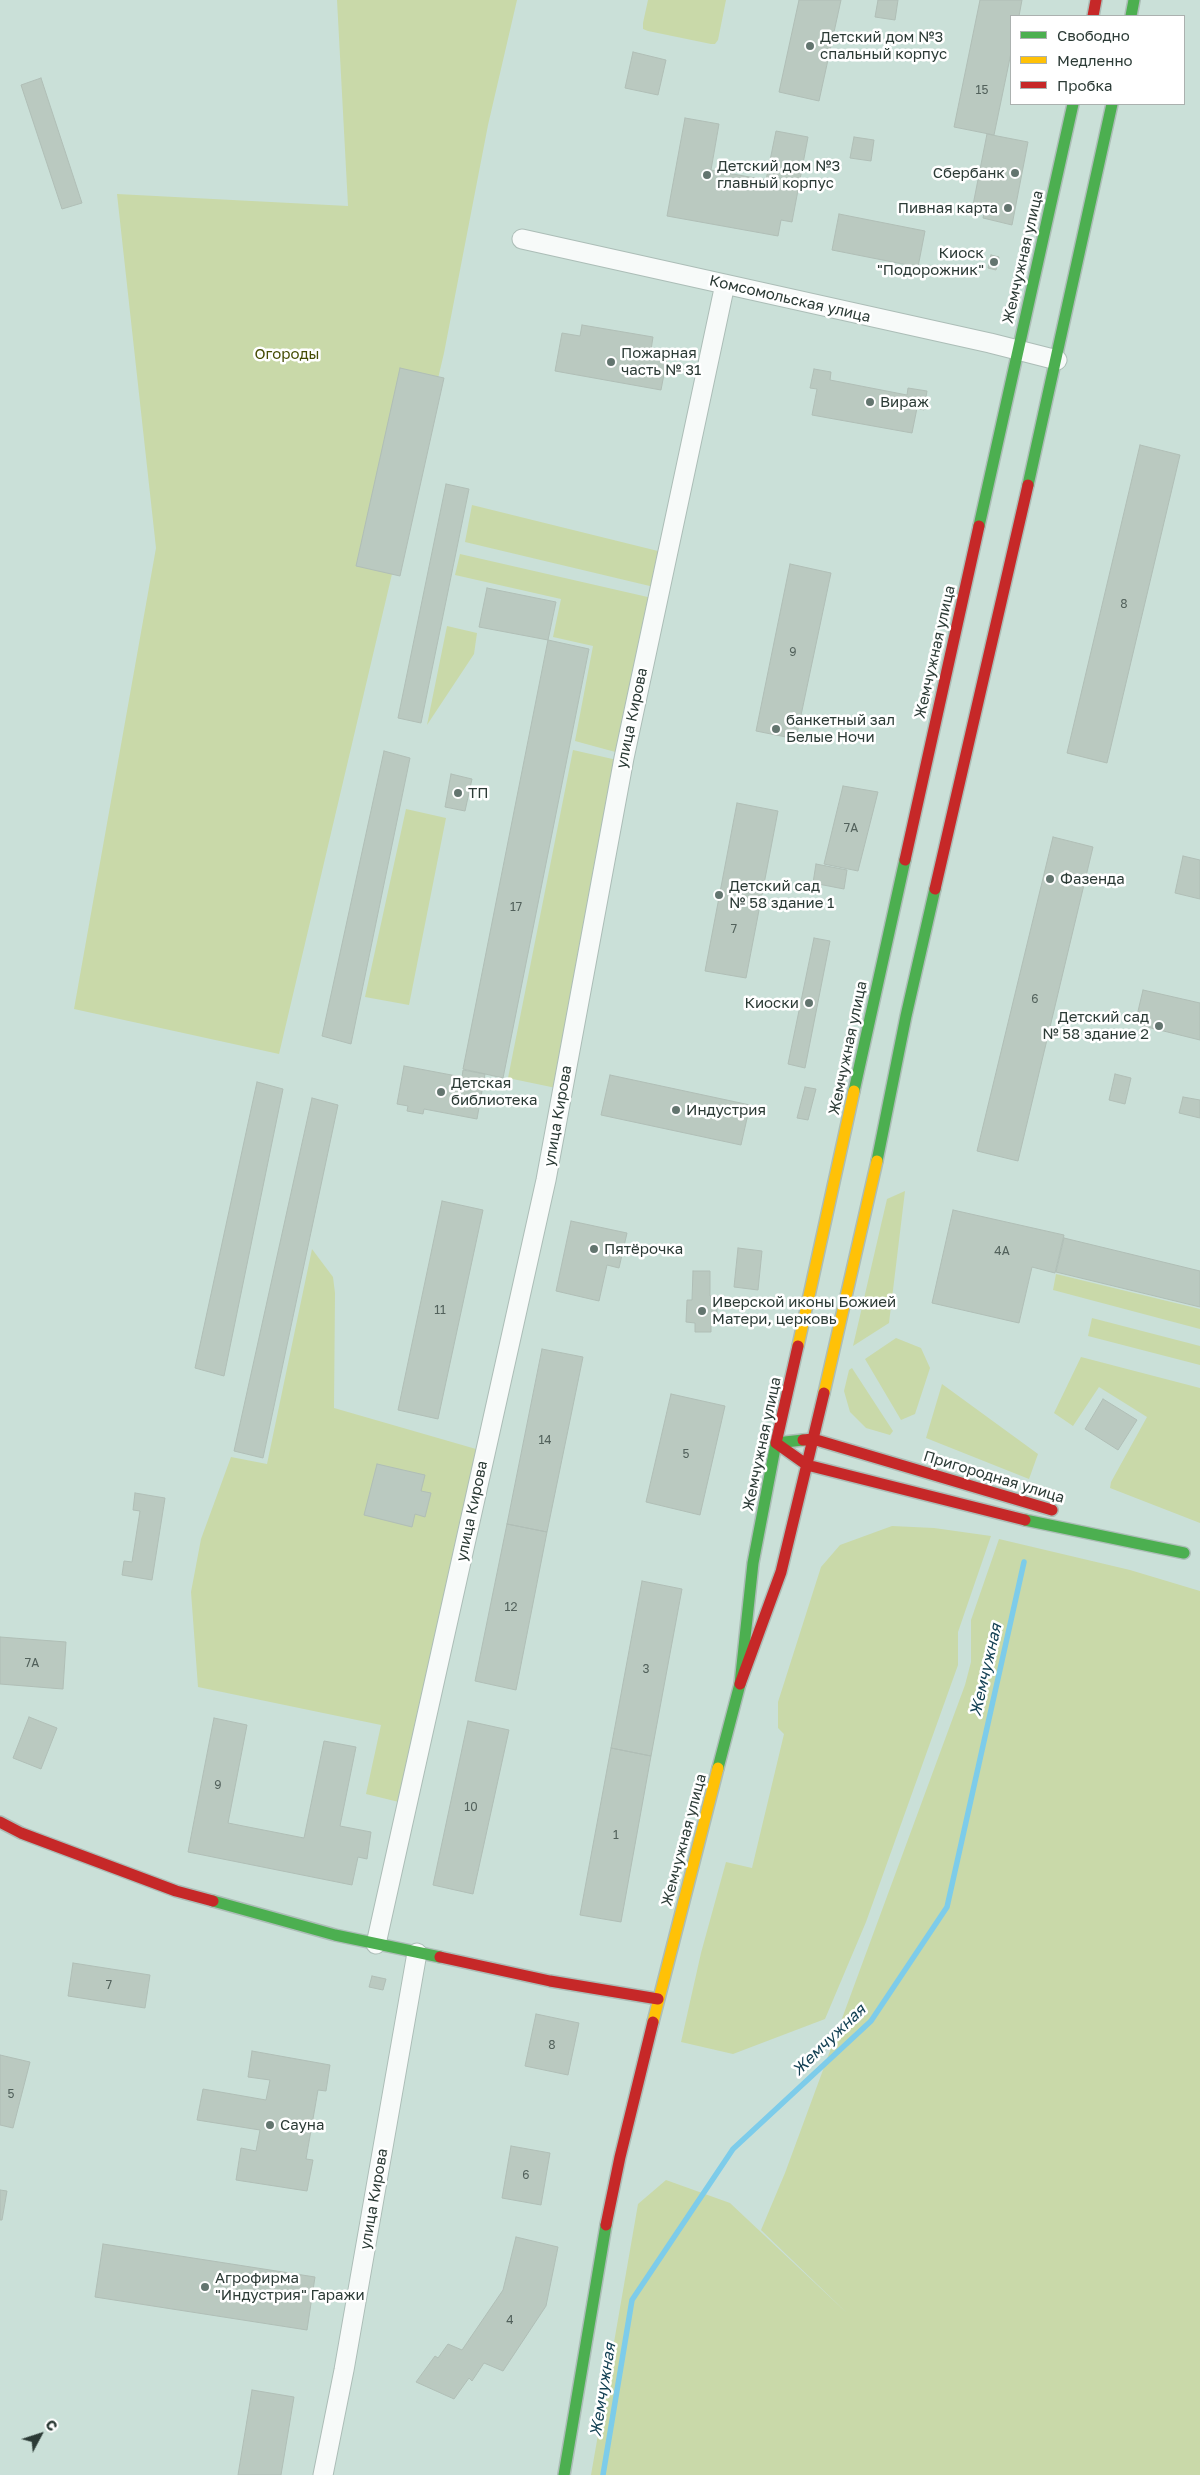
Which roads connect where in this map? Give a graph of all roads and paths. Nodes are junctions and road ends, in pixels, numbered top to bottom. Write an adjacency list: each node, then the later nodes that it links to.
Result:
1 (1096, 0): 3 (main road)
2 (1134, 0): 4 (main road)
3 (1092, 15)
4 (1131, 15)
5 (1073, 105): 9 (main road, Жемчужная улица)
6 (1112, 105): 10 (main road)
7 (522, 239): 8 (street, Комсомольская улица)
8 (725, 284): 9 (street, Комсомольская улица); 20 (street, улица Кирова)
9 (1018, 351): 10 (street, Комсомольская улица); 11 (main road, Жемчужная улица)
10 (1057, 360): 12 (main road)
11 (794, 1362): 13 (main road); 16 (main road, Жемчужная улица)
12 (829, 1373): 14 (main road); 15 (main road)
13 (804, 1378)
14 (819, 1382)
15 (813, 1439): 16 (main road, Пригородная улица); 17 (main road); 17 (main road, Пригородная улица)
16 (776, 1443): 17 (main road); 18 (main road, Жемчужная улица)
17 (806, 1465): 18 (main road)
18 (740, 1684): 22 (main road, Жемчужная улица)
19 (0, 1822): 20 (main road)
20 (376, 1944): 21 (main road)
21 (417, 1953): 22 (main road); 23 (street, улица Кирова)
22 (658, 1999): 24 (main road)
23 (323, 2475)
24 (564, 2475)

